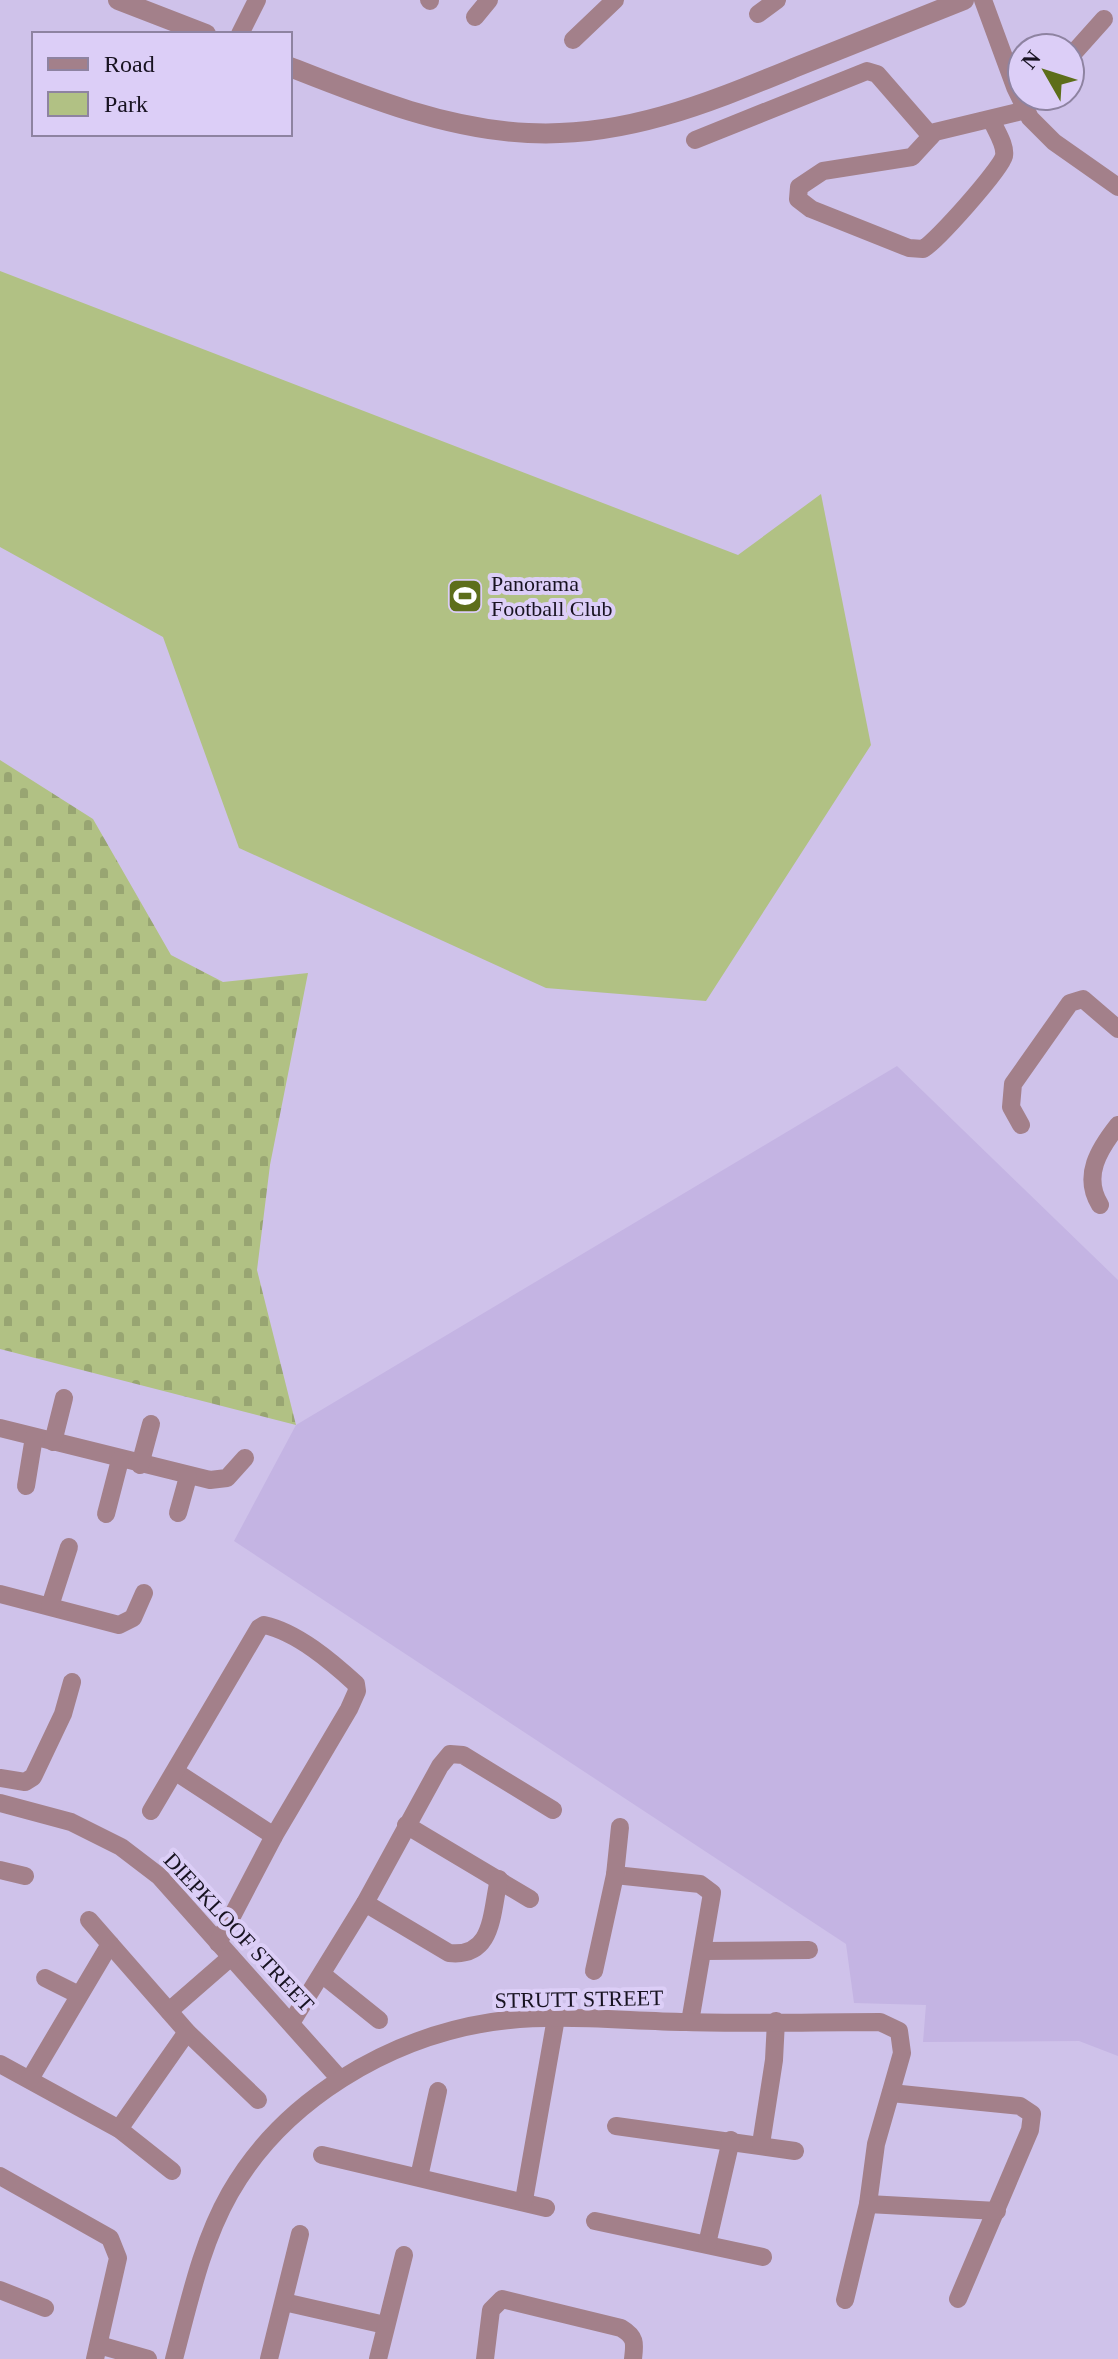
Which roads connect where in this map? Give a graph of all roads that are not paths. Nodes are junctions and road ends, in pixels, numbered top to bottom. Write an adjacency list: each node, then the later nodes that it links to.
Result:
1 (118, 0): 11 (street)
2 (257, 0): 12 (street)
3 (489, 0): 9 (street)
4 (615, 0): 14 (street)
5 (777, 0): 8 (street)
6 (964, 0): 16 (street)
7 (983, 0): 15 (street)
8 (758, 14)
9 (475, 17)
10 (1104, 19): 13 (street)
11 (201, 32)
12 (241, 32)
13 (1086, 39)
14 (573, 40)
15 (1006, 57)
16 (292, 68)
17 (1020, 112): 19 (street)
18 (1028, 112): 22 (street)
19 (992, 121): 20 (street); 20 (street)
20 (931, 136): 21 (street)
21 (695, 140)
22 (1118, 187)
23 (1118, 1029): 24 (street)
24 (1021, 1125)
25 (1118, 1125): 26 (street)
26 (1100, 1205)
27 (64, 1398): 31 (street)
28 (151, 1424): 34 (street)
29 (0, 1428): 30 (street)
30 (34, 1437): 31 (street); 36 (street)
31 (53, 1442): 33 (street)
32 (245, 1458): 35 (street)
33 (120, 1460): 34 (street); 38 (street)
34 (140, 1465): 35 (street)
35 (188, 1477): 37 (street)
36 (26, 1486)
37 (178, 1513)
38 (106, 1514)
39 (69, 1547): 42 (street)
40 (144, 1593): 42 (street)
41 (0, 1594): 42 (street)
42 (50, 1606)
43 (72, 1682): 45 (street)
44 (176, 1772): 48 (street); 51 (street); 51 (street)
45 (0, 1778)
46 (0, 1803): 59 (street, DIEPKLOOF STREET)
47 (553, 1810): 49 (street)
48 (151, 1811)
49 (406, 1825): 55 (street); 57 (street)
50 (620, 1827): 53 (street)
51 (274, 1836): 59 (street)
52 (0, 1870): 54 (street)
53 (615, 1875): 62 (street); 64 (street)
54 (25, 1876)
55 (499, 1879): 56 (street); 57 (street)
56 (530, 1899)
57 (365, 1903): 65 (street)
58 (89, 1920): 60 (street)
59 (218, 1943): 63 (street, DIEPKLOOF STREET)
60 (110, 1944): 67 (street); 68 (street)
61 (809, 1950): 62 (street)
62 (704, 1951): 72 (street)
63 (231, 1957): 68 (street); 73 (street, DIEPKLOOF STREET)
64 (594, 1971)
65 (323, 1975): 70 (street); 73 (street)
66 (45, 1978): 67 (street)
67 (77, 1994): 77 (street)
68 (169, 2011): 74 (street)
69 (556, 2018): 72 (street, STRUTT STREET); 76 (street, STRUTT STREET); 90 (street)
70 (379, 2020)
71 (776, 2021): 72 (street, STRUTT STREET); 79 (street, STRUTT STREET); 84 (street)
72 (690, 2022)
73 (291, 2023): 76 (street, DIEPKLOOF STREET)
74 (187, 2032): 80 (street); 82 (street)
75 (0, 2064): 77 (street)
76 (339, 2078): 107 (street, STRUTT STREET)
77 (30, 2079): 82 (street)
78 (438, 2091): 89 (street)
79 (891, 2093): 91 (street); 93 (street)
80 (258, 2100)
81 (616, 2126): 83 (street)
82 (119, 2129): 87 (street)
83 (731, 2140): 84 (street); 96 (street)
84 (761, 2144): 85 (street)
85 (795, 2151)
86 (322, 2155): 89 (street)
87 (172, 2171)
88 (0, 2176): 105 (street)
89 (419, 2177): 90 (street)
90 (524, 2200): 92 (street)
91 (868, 2204): 93 (street); 101 (street)
92 (546, 2208)
93 (997, 2211): 100 (street)
94 (595, 2221): 96 (street)
95 (300, 2234): 102 (street)
96 (707, 2244): 98 (street)
97 (404, 2255): 104 (street)
98 (763, 2257)
99 (0, 2290): 103 (street)
100 (958, 2299)
101 (845, 2300)
102 (284, 2302): 104 (street); 108 (street)
103 (45, 2308)
104 (385, 2325): 109 (street)
105 (97, 2352): 106 (street)
106 (148, 2359)
107 (174, 2359)
108 (269, 2359)
109 (378, 2359)
110 (485, 2359): 111 (street)
111 (633, 2359)

